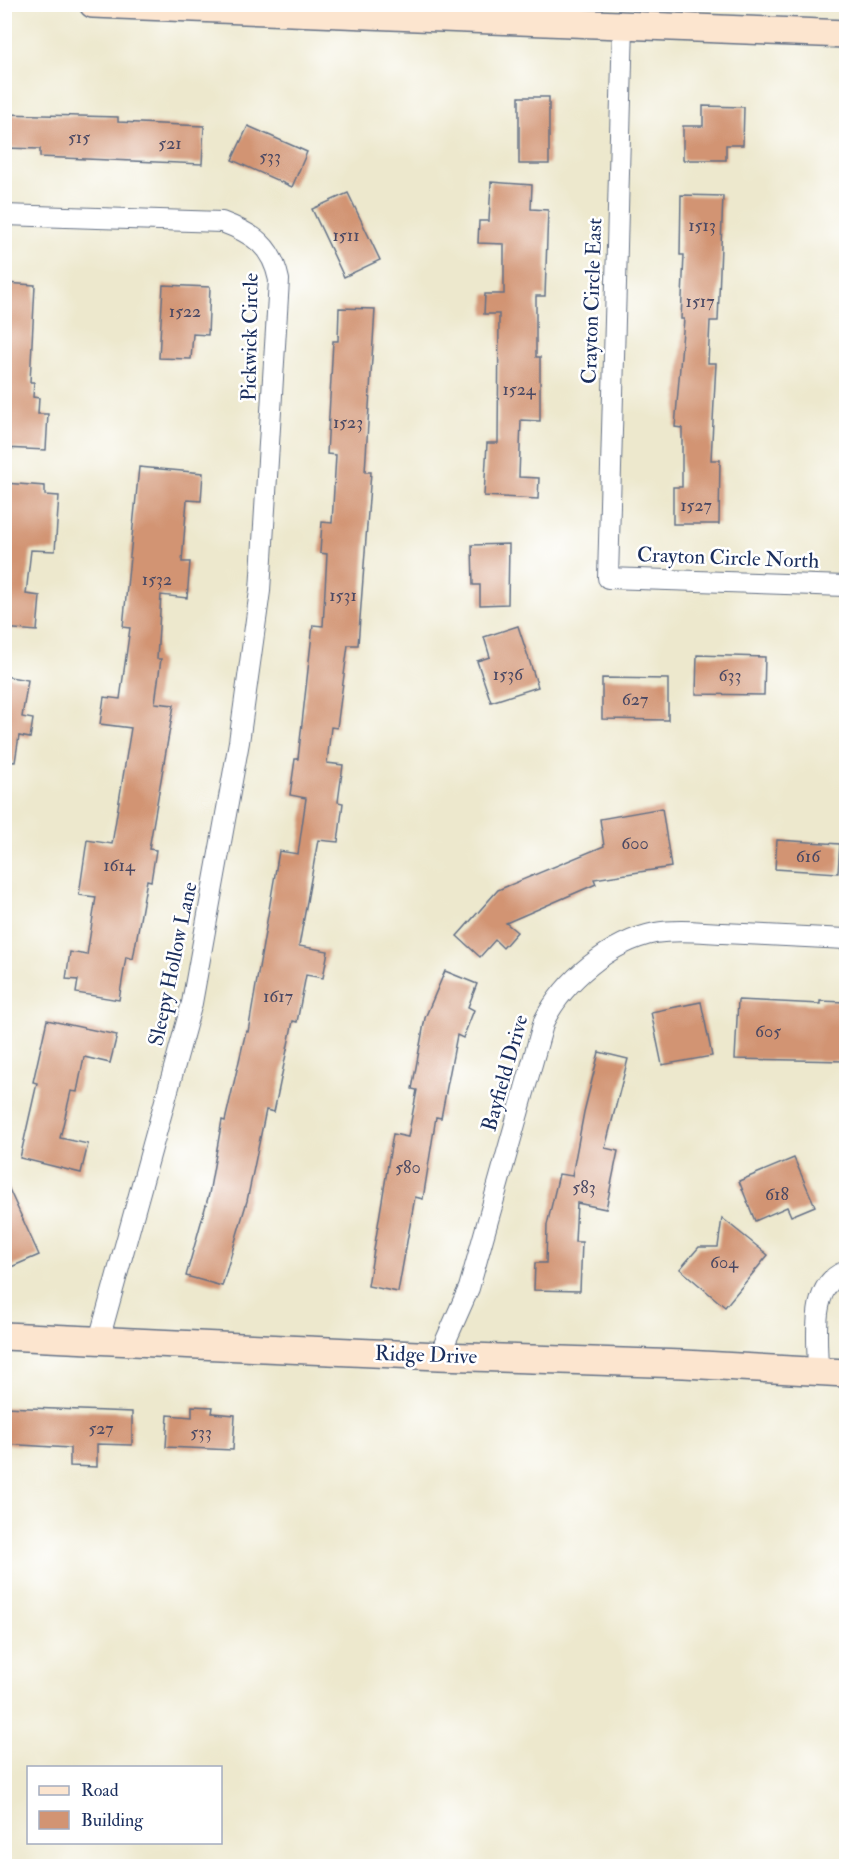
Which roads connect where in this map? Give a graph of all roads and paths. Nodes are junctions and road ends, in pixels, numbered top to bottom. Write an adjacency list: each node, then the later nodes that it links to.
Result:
1 (93, 4): 2 (street)
2 (623, 25): 3 (street); 5 (street, Crayton Circle East)
3 (846, 34)
4 (4, 215): 7 (street, Pickwick Circle)
5 (608, 578): 6 (street, Crayton Circle North)
6 (846, 586)
7 (260, 591): 11 (street, Sleepy Hollow Lane)
8 (846, 939): 12 (street, Bayfield Drive)
9 (846, 1271): 13 (street)
10 (4, 1336): 11 (street, Ridge Drive)
11 (99, 1340): 12 (street, Ridge Drive)
12 (439, 1356): 13 (street, Ridge Drive)
13 (818, 1372): 14 (street, Ridge Drive)
14 (846, 1373)

